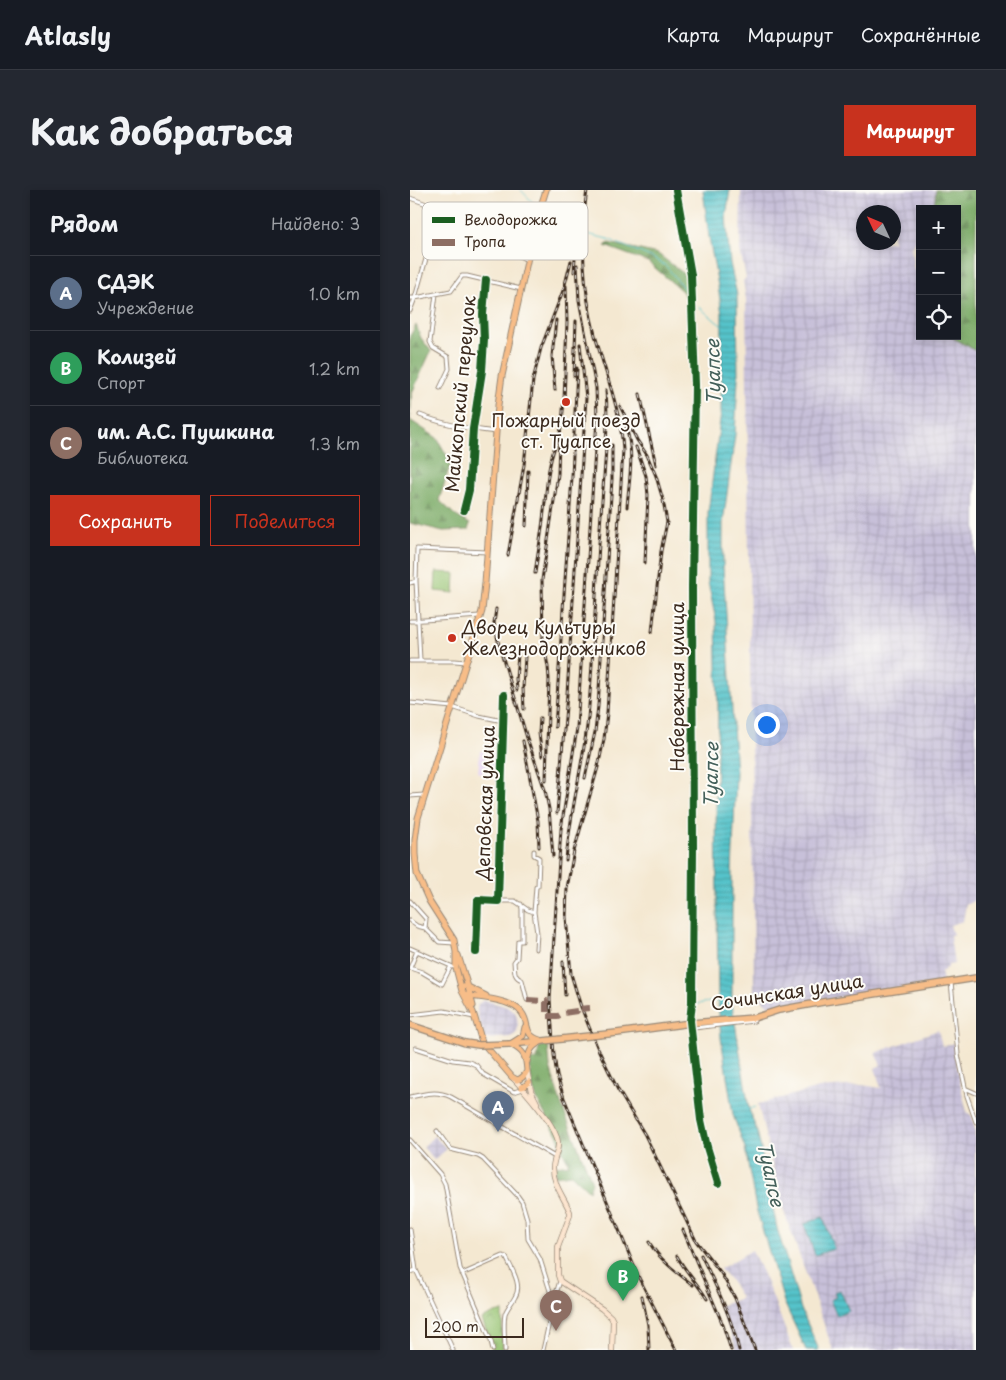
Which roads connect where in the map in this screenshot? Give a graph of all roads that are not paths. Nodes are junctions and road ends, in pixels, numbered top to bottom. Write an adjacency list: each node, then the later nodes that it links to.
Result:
1 (546, 190): 5 (main road)
2 (676, 190): 59 (street, Набережная улица)
3 (410, 198): 4 (street)
4 (422, 202)
5 (542, 202)
6 (426, 260): 12 (street)
7 (528, 260): 9 (main road)
8 (486, 280): 9 (street); 10 (street); 16 (street, Майкопский переулок)
9 (522, 289): 17 (main road)
10 (436, 294): 12 (street); 14 (street)
11 (410, 298): 12 (street)
12 (415, 298): 13 (street)
13 (410, 311)
14 (440, 388)
15 (420, 415): 16 (street)
16 (473, 429): 17 (street); 18 (street, Майкопский переулок)
17 (496, 432): 19 (main road)
18 (464, 510)
19 (487, 552): 20 (street); 22 (main road)
20 (416, 581): 21 (street); 24 (street)
21 (410, 583)
22 (481, 616): 24 (street); 27 (main road)
23 (410, 621): 24 (street)
24 (418, 621): 25 (street)
25 (420, 660): 26 (street); 27 (street)
26 (410, 661)
27 (466, 662): 30 (main road)
28 (504, 694): 31 (street, Деповская улица)
29 (410, 703): 30 (street)
30 (452, 707): 31 (street); 32 (main road)
31 (503, 721): 36 (street, Деповская улица)
32 (425, 795): 33 (street); 41 (main road)
33 (410, 796)
34 (534, 851): 38 (street)
35 (410, 901): 40 (street)
36 (498, 901): 37 (street); 46 (street, Деповская улица)
37 (521, 904): 38 (street); 55 (street)
38 (534, 912): 43 (street)
39 (410, 921): 40 (street)
40 (425, 928): 41 (street)
41 (455, 943): 45 (main road)
42 (410, 948): 44 (street)
43 (536, 949)
44 (417, 951): 47 (street); 48 (street)
45 (456, 952): 48 (main road); 51 (main road)
46 (476, 952)
47 (410, 968): 48 (street)
48 (454, 968): 52 (main road)
49 (976, 978): 50 (highway, Сочинская улица)
50 (951, 981): 59 (highway, Сочинская улица); 68 (street)
51 (468, 987): 52 (main road); 53 (main road); 54 (main road)
52 (462, 992): 53 (main road); 56 (main road)
53 (471, 996): 54 (main road); 56 (main road)
54 (492, 998): 56 (main road); 58 (main road)
55 (527, 1000)
56 (474, 1011): 57 (street); 65 (main road)
57 (410, 1015)
58 (524, 1019): 61 (main road); 62 (main road)
59 (692, 1025): 61 (highway, Сочинская улица, bridge); 76 (street, Набережная улица)
60 (410, 1026): 62 (highway, Сочинская улица, bridge)
61 (543, 1041): 62 (highway, Сочинская улица); 64 (main road)
62 (510, 1044): 64 (main road)
63 (416, 1048): 67 (street)
64 (527, 1068): 65 (main road); 66 (main road)
65 (512, 1077): 67 (main road)
66 (530, 1082): 67 (main road); 71 (main road)
67 (522, 1088): 71 (main road)
68 (967, 1089): 69 (street); 72 (street)
69 (976, 1093)
70 (410, 1097): 75 (street)
71 (539, 1109): 75 (main road)
72 (976, 1120)
73 (438, 1131): 82 (street)
74 (410, 1140): 80 (street)
75 (554, 1157): 81 (main road)
76 (718, 1183)
77 (410, 1229): 78 (street)
78 (416, 1270): 79 (street); 83 (street)
79 (410, 1272)
80 (462, 1274): 84 (street); 85 (street)
81 (560, 1281): 82 (street); 87 (main road)
82 (554, 1300): 86 (street)
83 (453, 1350)
84 (493, 1350)
85 (505, 1350)
86 (543, 1350)
87 (612, 1350)

